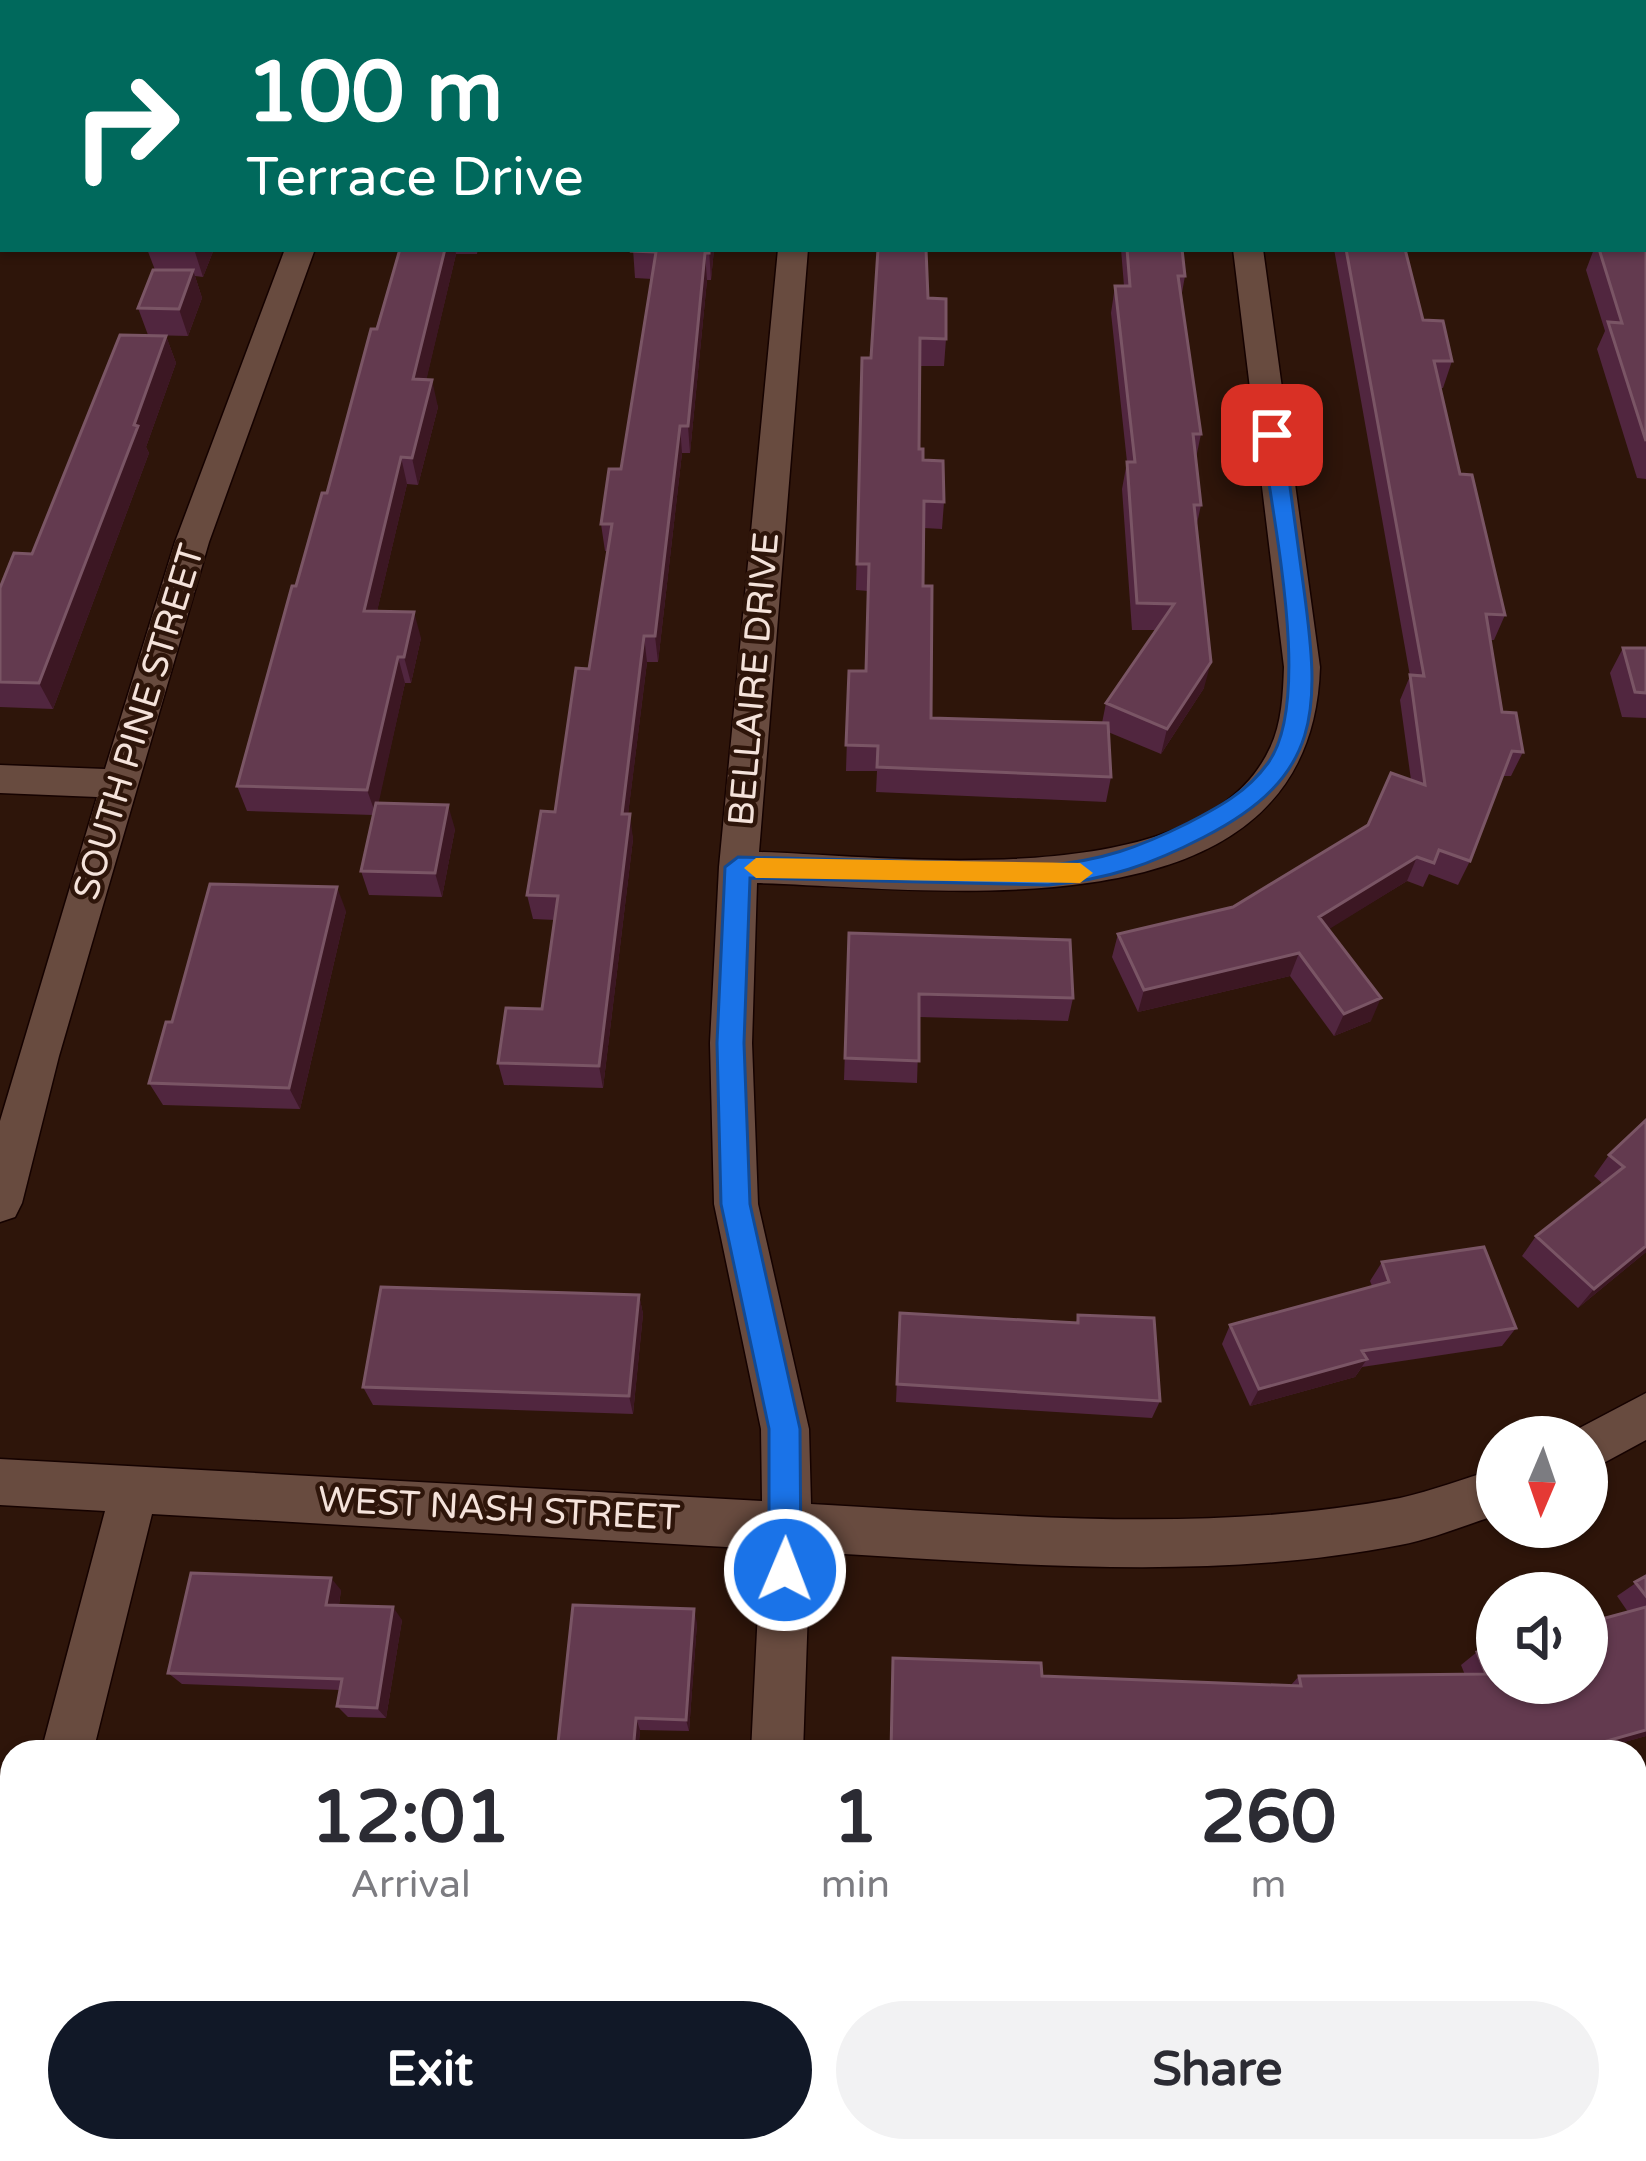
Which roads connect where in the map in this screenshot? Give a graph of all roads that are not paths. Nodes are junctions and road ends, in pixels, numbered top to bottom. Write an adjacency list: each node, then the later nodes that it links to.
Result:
1 (299, 252): 5 (street, SOUTH PINE STREET)
2 (793, 252): 6 (street, BELLAIRE DRIVE)
3 (1248, 252): 6 (street)
4 (0, 779): 5 (street)
5 (121, 784): 7 (street, SOUTH PINE STREET)
6 (738, 867): 13 (street, BELLAIRE DRIVE)
7 (0, 1203)
8 (1646, 1415): 9 (street)
9 (1608, 1437)
10 (0, 1482): 11 (street, WEST NASH STREET)
11 (134, 1491): 13 (street, WEST NASH STREET); 14 (street)
12 (1476, 1498): 13 (street, WEST NASH STREET)
13 (787, 1524): 15 (street, BELLAIRE DRIVE)
14 (71, 1740)
15 (778, 1740)

